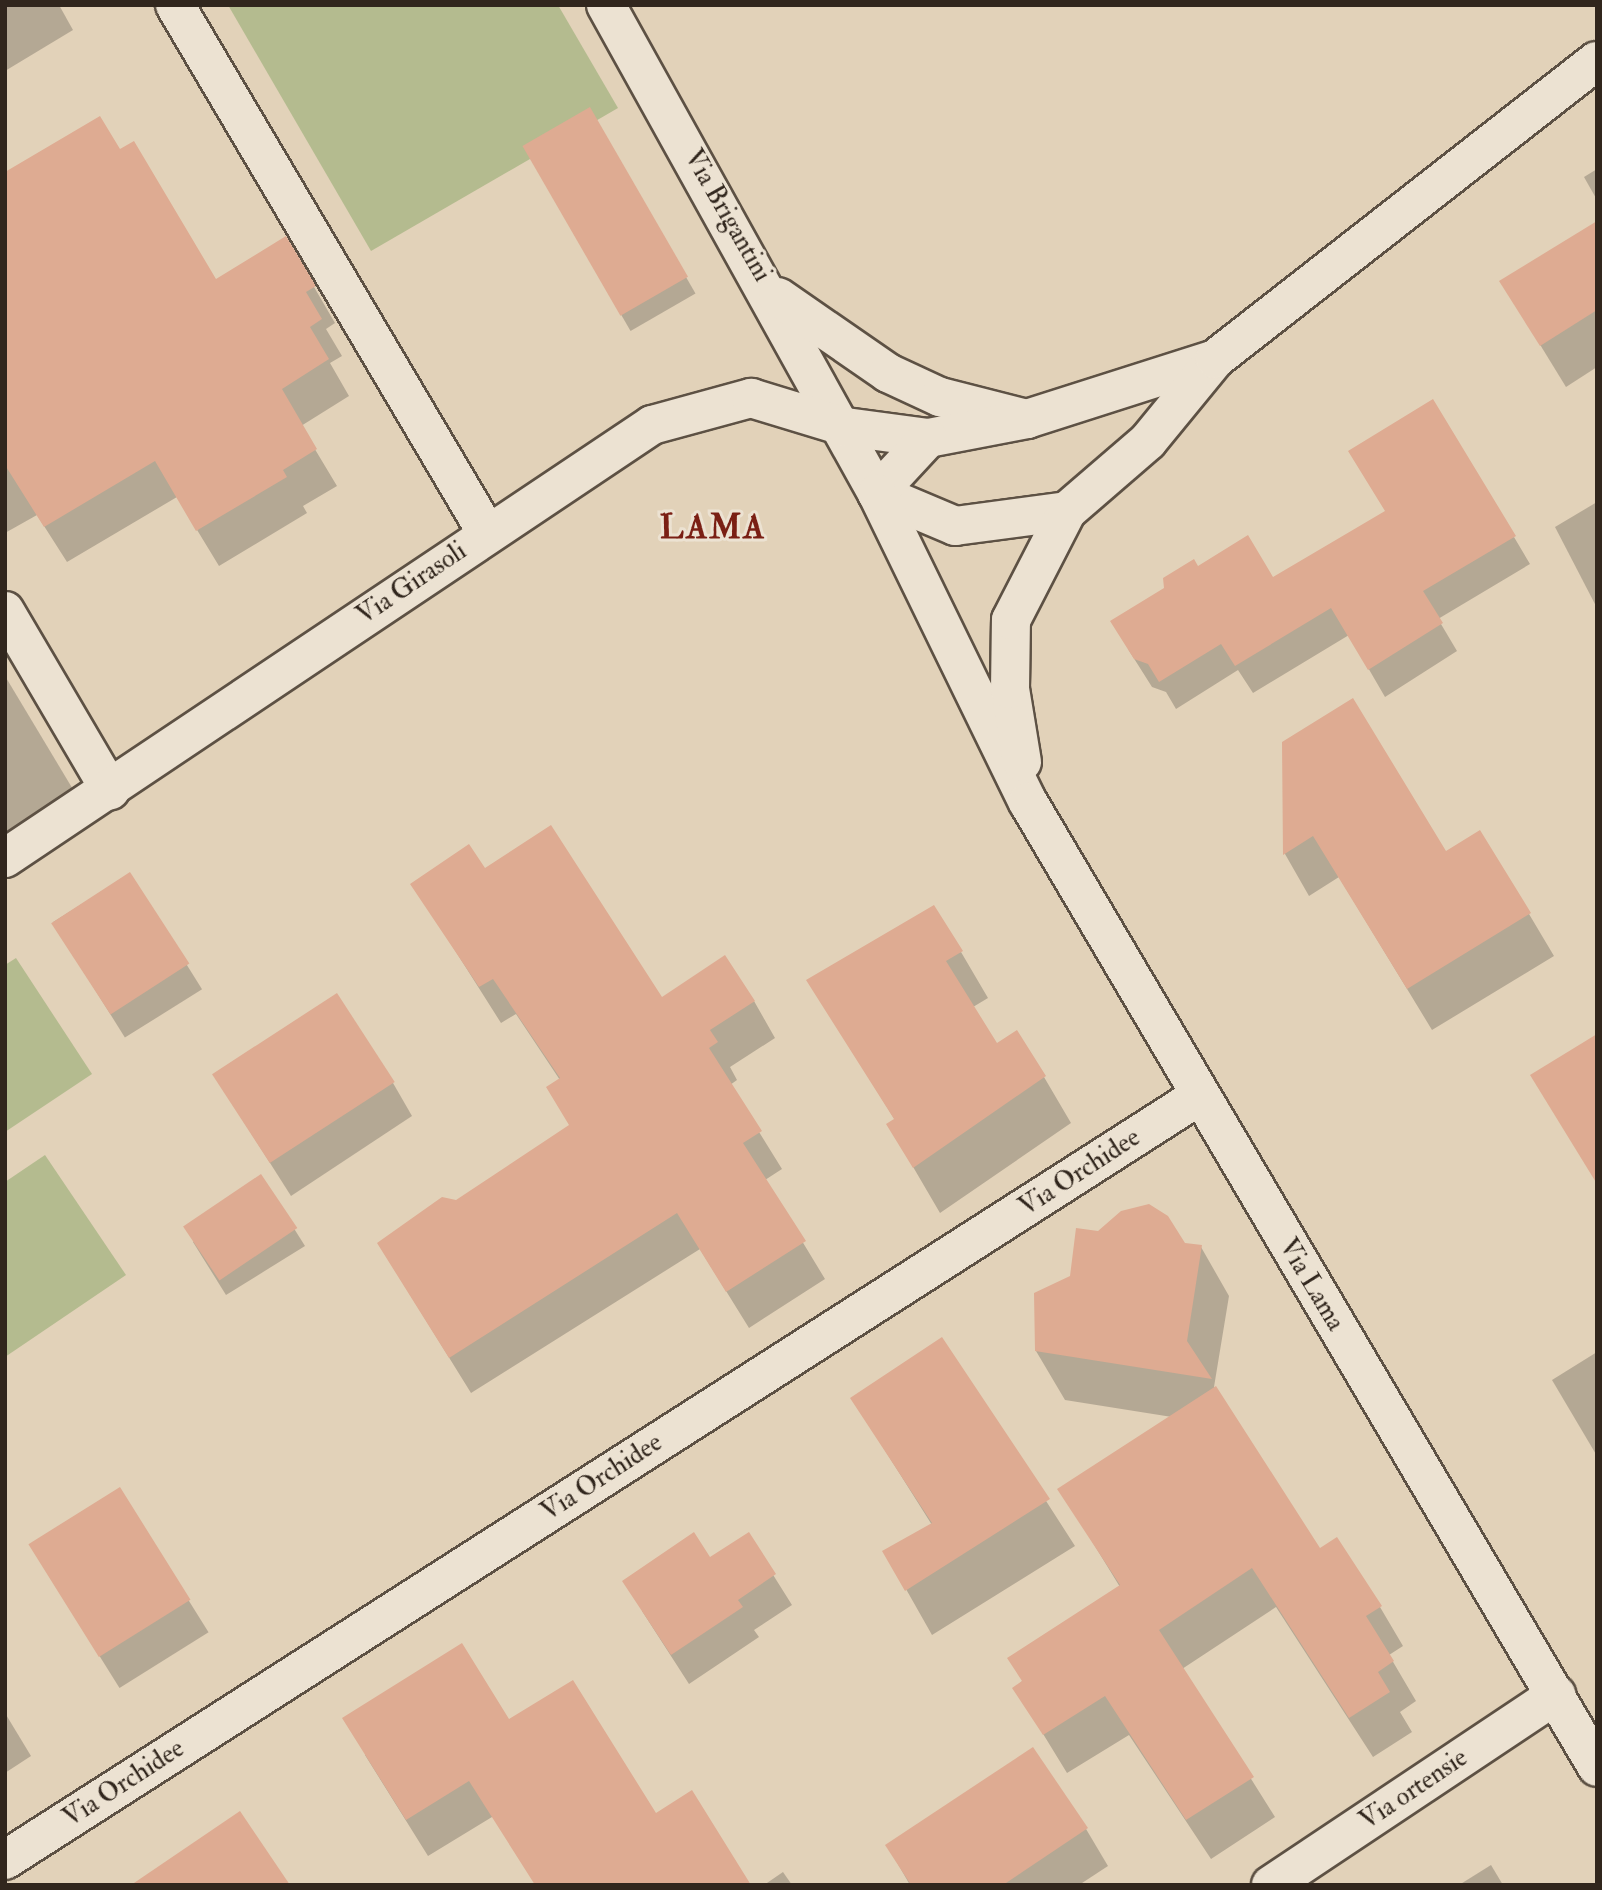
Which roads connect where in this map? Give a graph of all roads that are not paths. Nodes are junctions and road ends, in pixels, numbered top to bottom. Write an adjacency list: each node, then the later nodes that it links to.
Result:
1 (175, 5): 11 (street)
2 (606, 5): 4 (street, Via Brigantini)
3 (1597, 61): 5 (street)
4 (769, 291): 6 (street); 7 (street, Via Brigantini)
5 (1215, 359): 6 (street, Via Girasoli); 10 (street)
6 (1027, 419): 8 (street, Via Girasoli)
7 (846, 427): 8 (street, Via Girasoli); 9 (street, Via Brigantini); 11 (street, Via Girasoli)
8 (928, 438): 9 (street)
9 (877, 493): 10 (street); 14 (street, Via Lama)
10 (1067, 511): 14 (street)
11 (488, 533): 13 (street, Via Girasoli)
12 (5, 611): 13 (street)
13 (110, 790): 15 (street, Via Girasoli)
14 (1028, 802): 16 (street, Via Lama)
15 (5, 858)
16 (1199, 1096): 17 (street, Via Lama); 19 (street, Via Orchidee)
17 (1556, 1695): 18 (street, Via Lama); 20 (street, Via ortensie)
18 (1597, 1767)
19 (5, 1860)
20 (1271, 1885)

